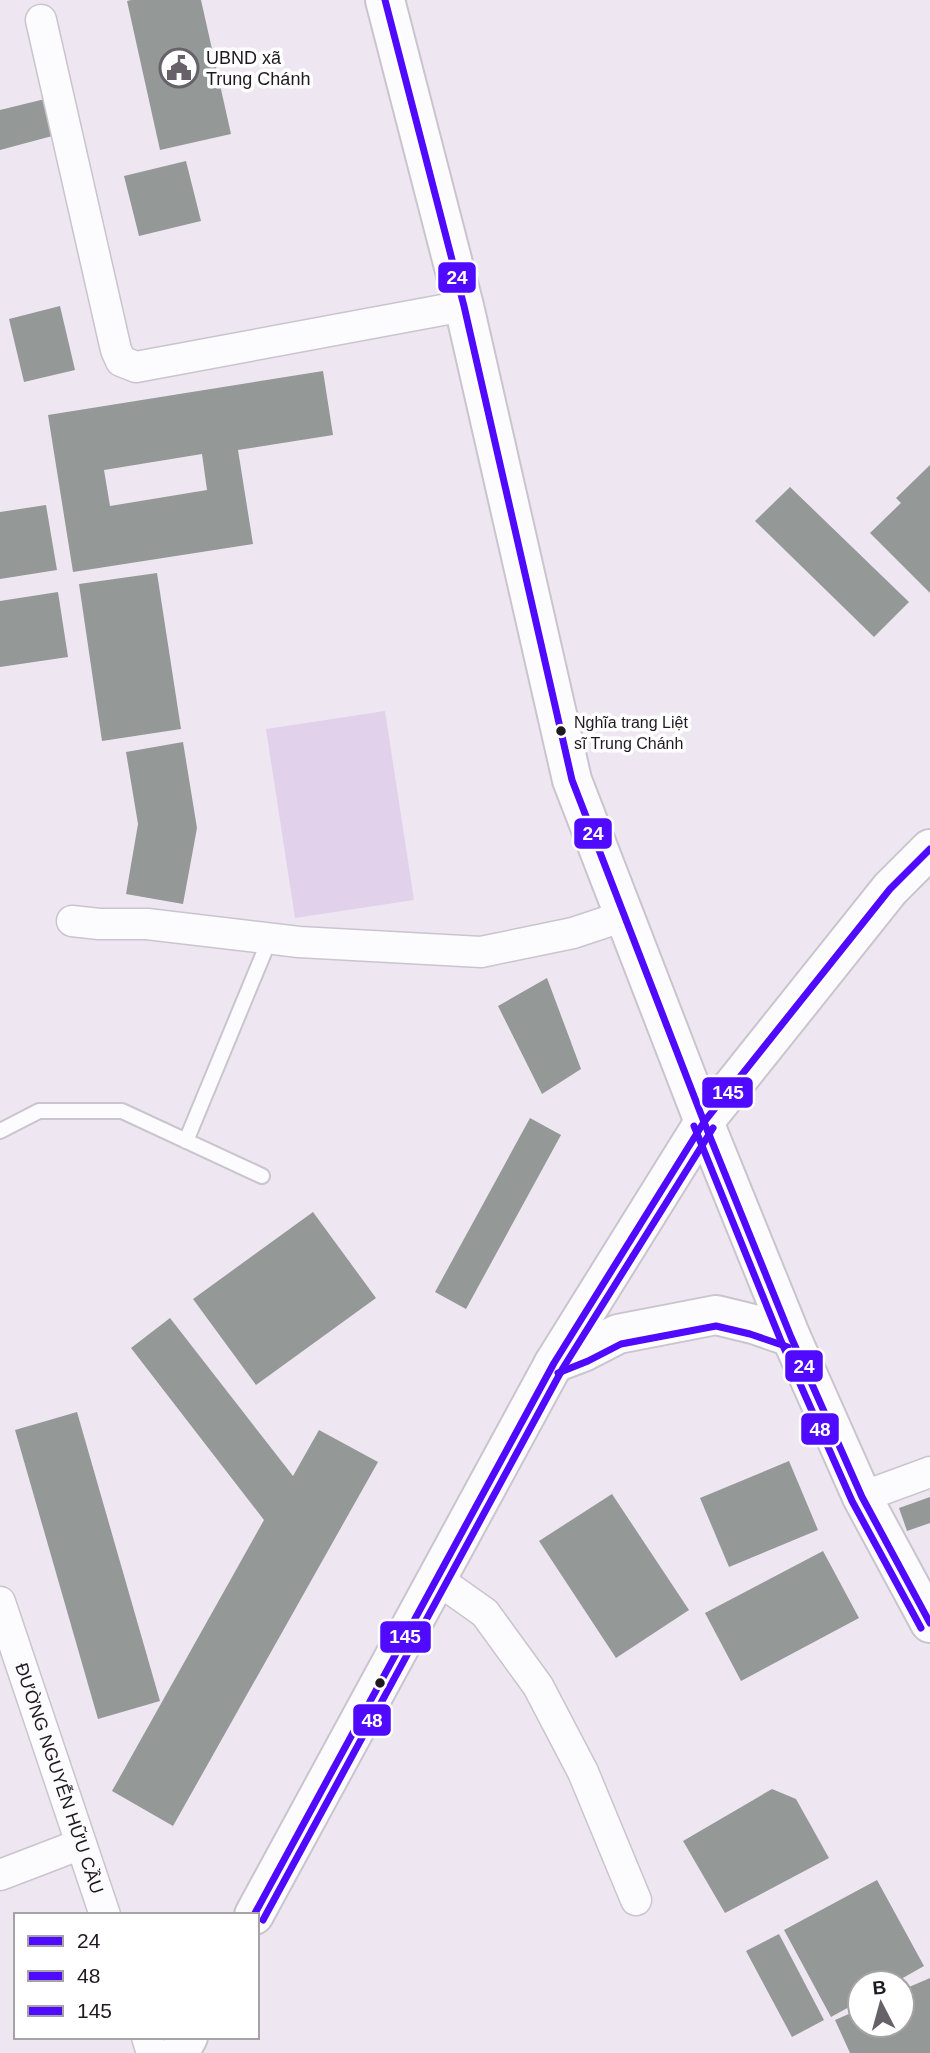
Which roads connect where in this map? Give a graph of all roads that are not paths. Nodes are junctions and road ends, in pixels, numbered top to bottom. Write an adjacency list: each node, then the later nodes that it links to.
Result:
1 (385, 0): 3 (main road)
2 (41, 20): 3 (street)
3 (464, 306): 5 (main road)
4 (930, 849): 8 (main road)
5 (624, 916): 7 (street); 8 (main road)
6 (72, 921): 7 (street)
7 (270, 938): 10 (lane)
8 (704, 1122): 12 (main road); 13 (main road)
9 (0, 1131): 10 (lane)
10 (186, 1141): 11 (lane)
11 (262, 1176)
12 (791, 1337): 13 (main road); 15 (main road)
13 (554, 1363): 16 (main road)
14 (930, 1472): 15 (street)
15 (862, 1497): 18 (main road)
16 (437, 1579): 21 (street); 23 (main road)
17 (0, 1602): 19 (street, ĐƯỜNG NGUYỄN HỮU CẦU)
18 (930, 1623)
19 (81, 1844): 20 (street); 22 (street, ĐƯỜNG NGUYỄN HỮU CẦU)
20 (0, 1875)
21 (636, 1900)
22 (104, 1913)
23 (255, 1913)

